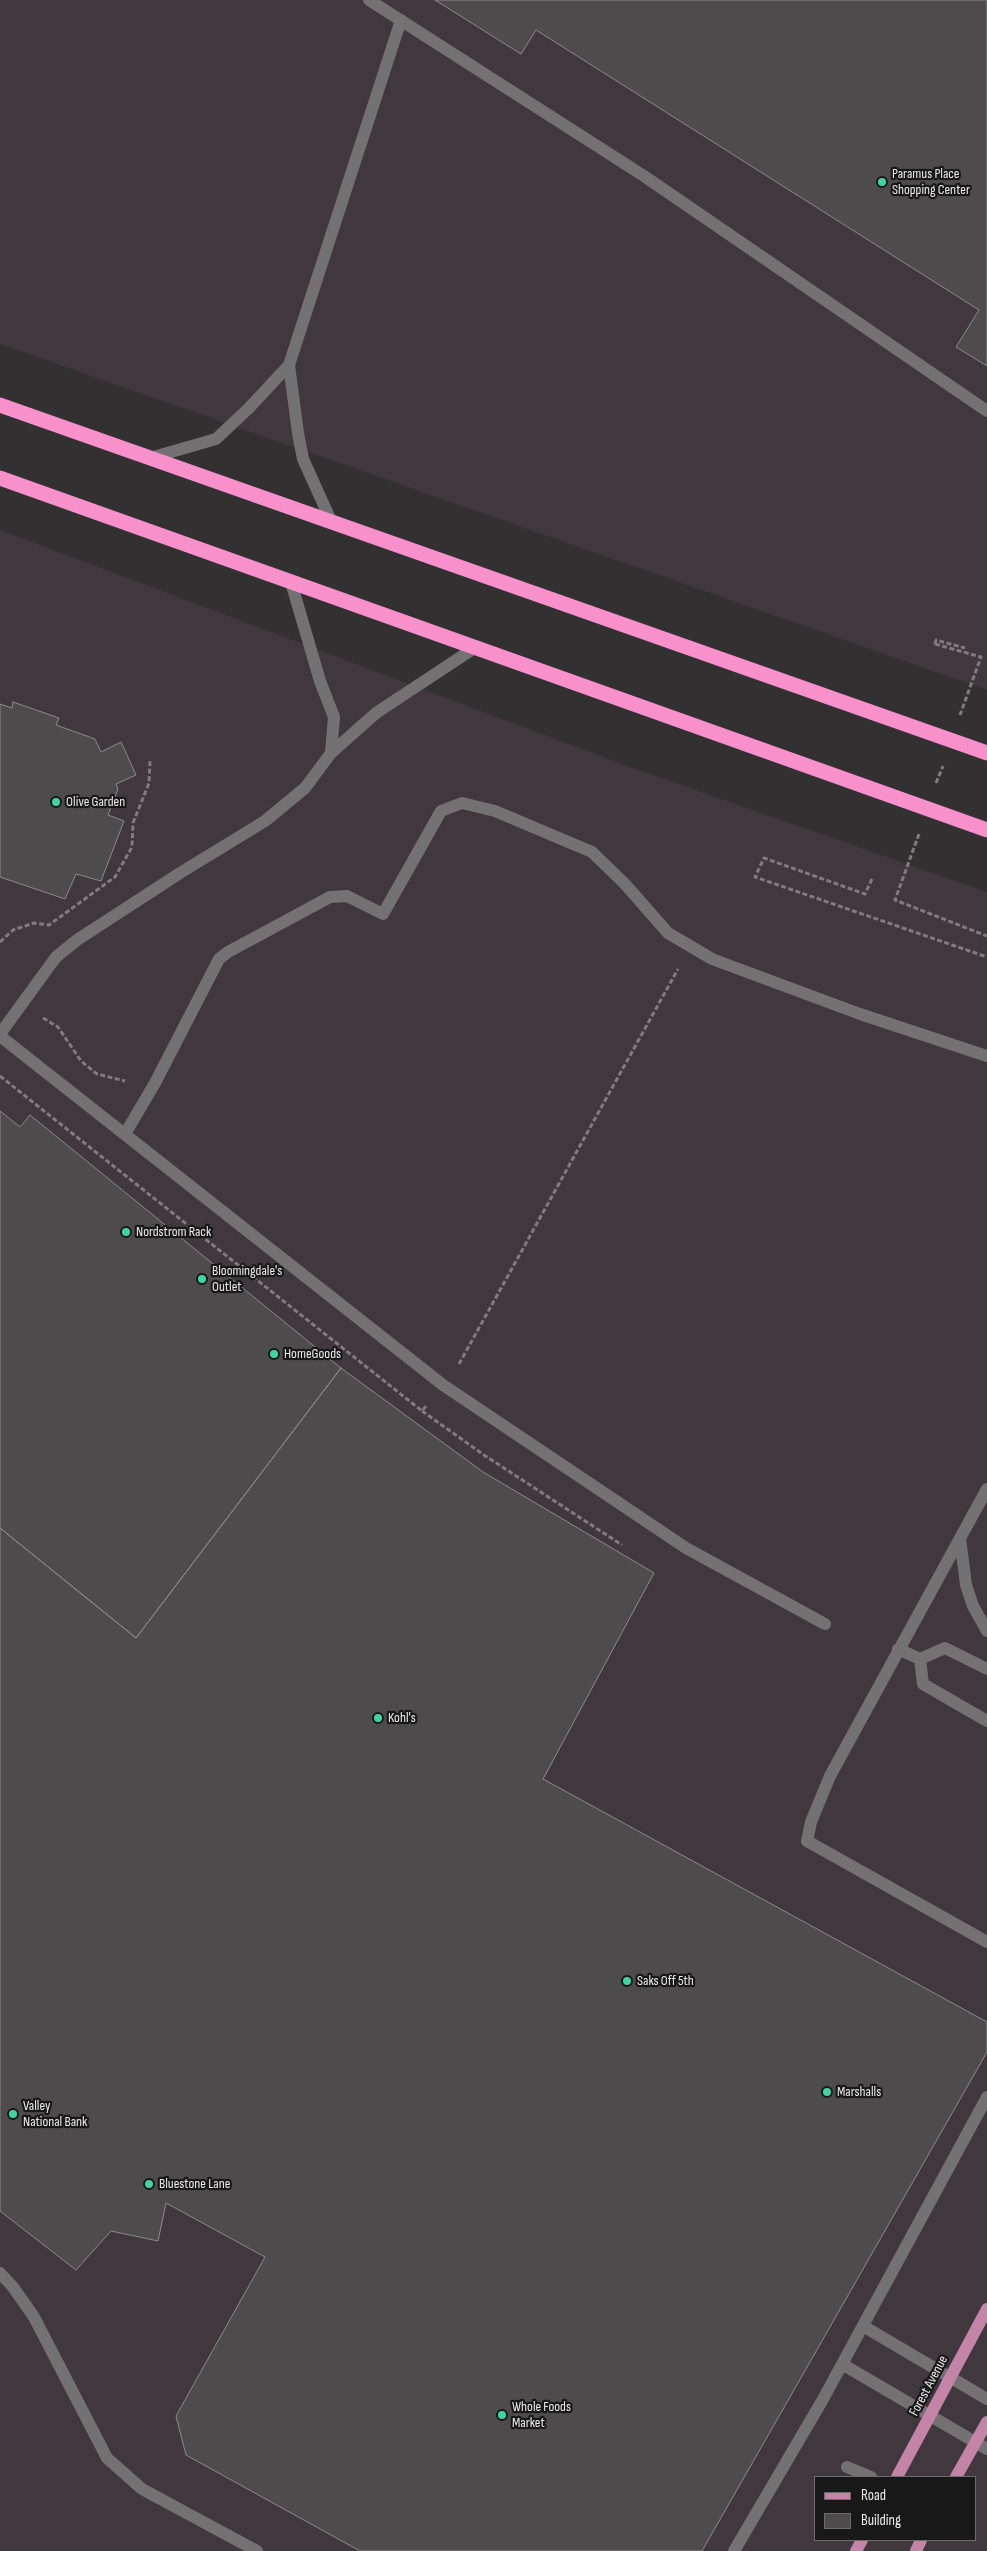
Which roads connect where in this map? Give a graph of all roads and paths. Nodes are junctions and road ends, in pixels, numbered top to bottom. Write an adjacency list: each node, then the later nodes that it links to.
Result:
1 (369, 0): 2 (lane)
2 (401, 20): 3 (lane); 5 (lane)
3 (290, 365): 6 (lane); 8 (lane)
4 (0, 405): 6 (highway)
5 (987, 410)
6 (150, 458): 8 (highway)
7 (0, 478): 9 (highway)
8 (332, 523): 14 (highway)
9 (291, 582): 10 (highway); 13 (lane)
10 (476, 647): 13 (lane); 19 (highway)
11 (965, 648): 12 (path)
12 (958, 722)
13 (332, 753): 25 (lane)
14 (987, 753)
15 (945, 760): 17 (path)
16 (150, 761): 23 (path)
17 (935, 788)
18 (922, 825): 21 (path)
19 (987, 830)
20 (872, 879): 24 (path)
21 (987, 936)
22 (680, 940): 27 (lane); 29 (lane); 31 (path)
23 (0, 942)
24 (987, 957)
25 (21, 1005): 26 (lane); 29 (path)
26 (0, 1035): 30 (lane)
27 (987, 1056)
28 (0, 1076): 32 (path)
29 (155, 1083): 30 (lane)
30 (125, 1134): 31 (lane)
31 (443, 1385): 32 (path); 36 (lane)
32 (422, 1411): 35 (path)
33 (987, 1489): 34 (lane)
34 (960, 1538): 37 (lane); 38 (lane)
35 (622, 1545)
36 (825, 1624)
37 (987, 1631)
38 (898, 1648): 39 (lane); 42 (lane)
39 (920, 1659): 40 (lane); 41 (lane)
40 (987, 1669)
41 (987, 1721)
42 (987, 1942)
43 (987, 2097): 46 (lane)
44 (0, 2273): 55 (lane)
45 (987, 2309): 53 (main road, Forest Avenue)
46 (863, 2326): 47 (lane); 48 (lane)
47 (842, 2364): 50 (lane); 56 (lane)
48 (987, 2399)
49 (987, 2422): 54 (main road)
50 (987, 2449)
51 (847, 2467): 52 (lane)
52 (869, 2476)
53 (897, 2476)
54 (957, 2476)
55 (257, 2551)
56 (734, 2551)

